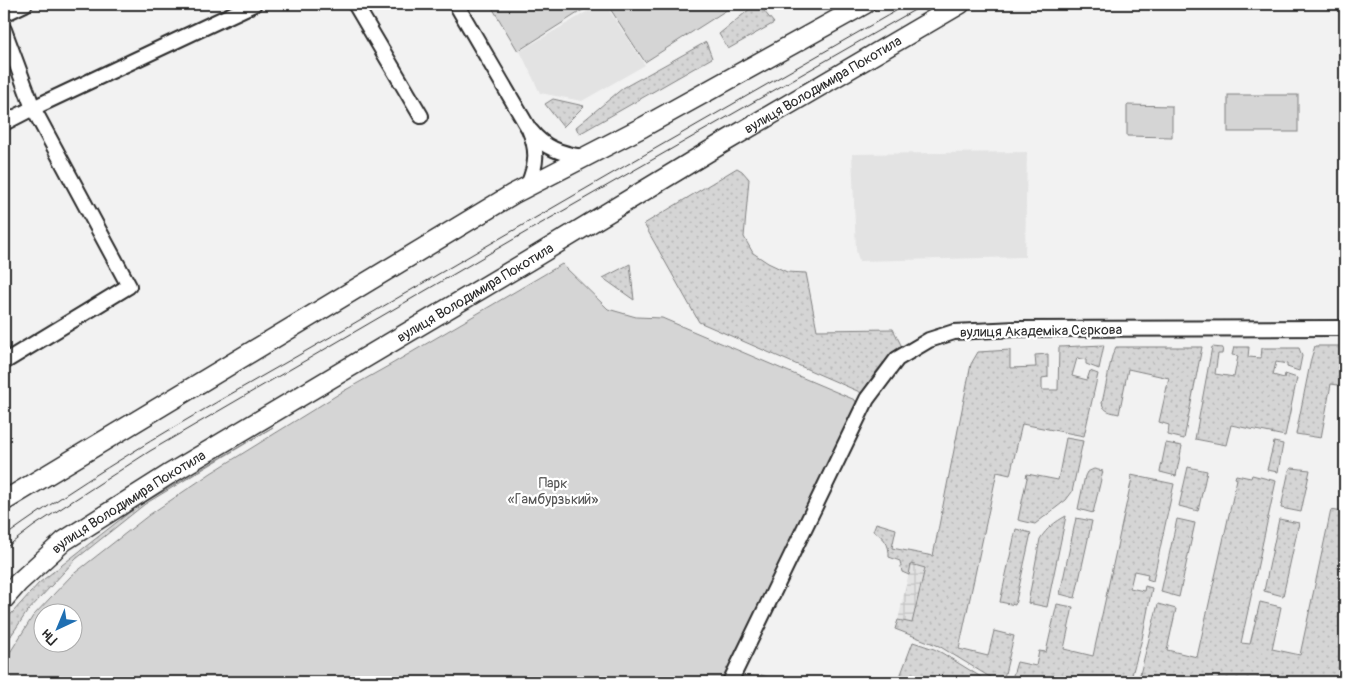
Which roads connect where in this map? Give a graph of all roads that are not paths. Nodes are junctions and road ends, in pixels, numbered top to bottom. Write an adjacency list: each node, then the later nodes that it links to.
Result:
1 (25, 4): 7 (street)
2 (254, 4): 9 (street)
3 (355, 4): 10 (street)
4 (456, 4): 12 (street)
5 (865, 4): 13 (street)
6 (960, 4): 18 (street, вулиця Володимира Покотила)
7 (4, 14)
8 (4, 30): 9 (street)
9 (33, 108): 11 (street); 16 (street)
10 (422, 116)
11 (4, 123)
12 (529, 129): 13 (street); 14 (street)
13 (583, 157): 14 (street)
14 (528, 185): 17 (street)
15 (1345, 328): 19 (street, вулиця Академіка Сєркова)
16 (4, 362)
17 (4, 500)
18 (4, 599)
19 (730, 682)

